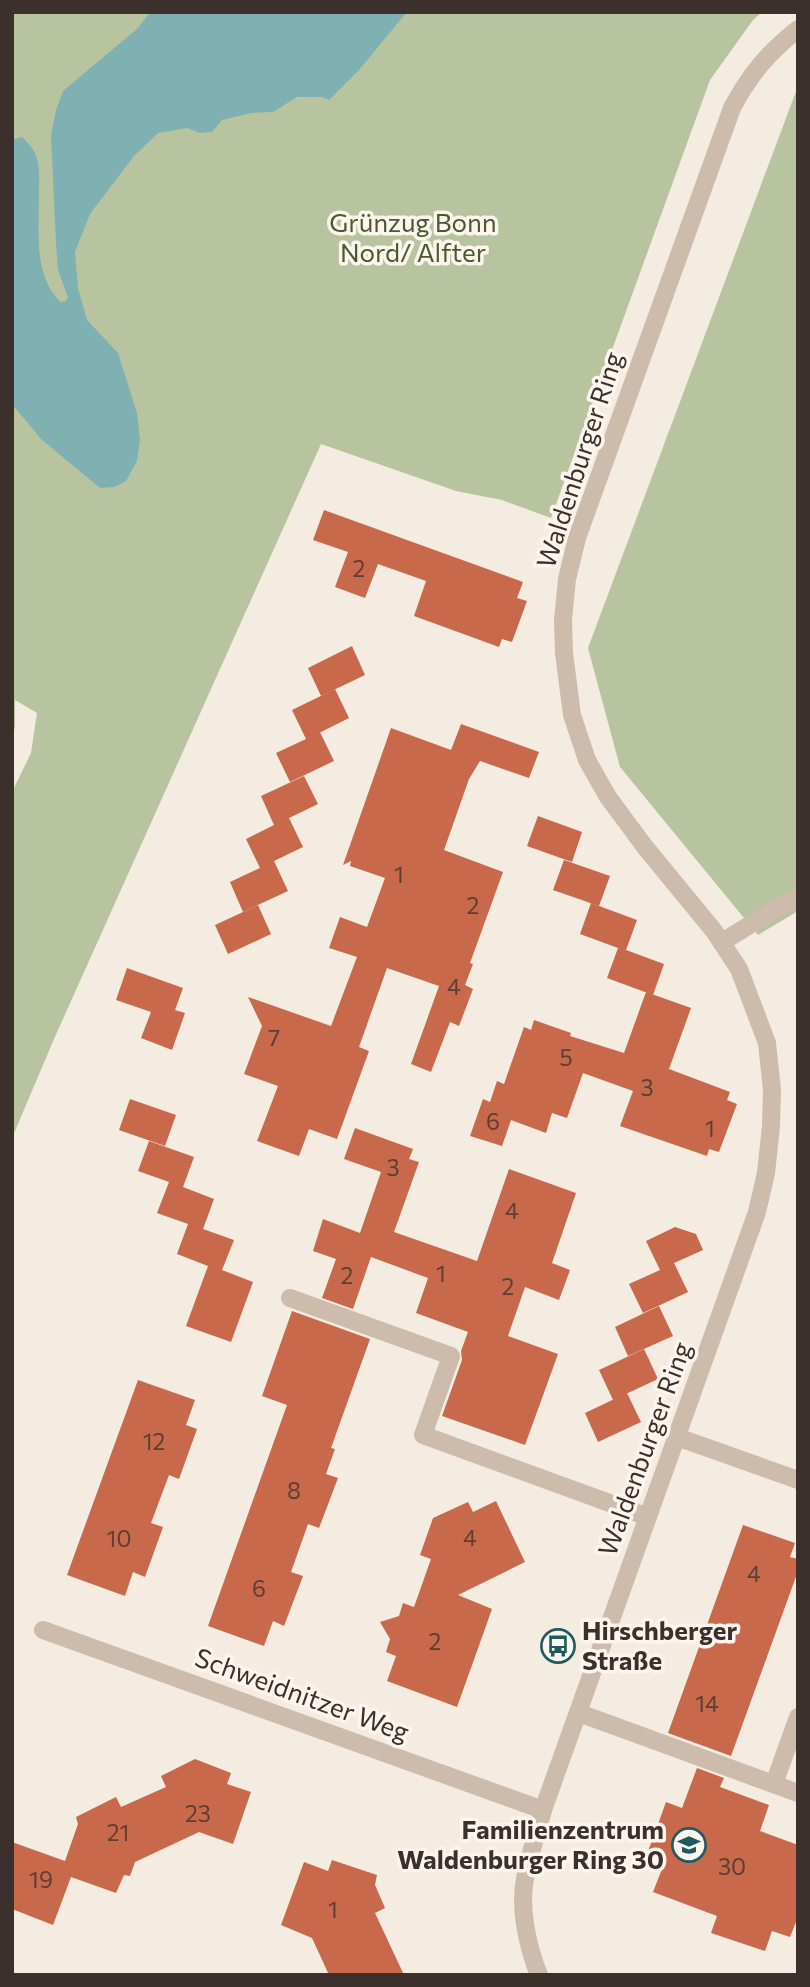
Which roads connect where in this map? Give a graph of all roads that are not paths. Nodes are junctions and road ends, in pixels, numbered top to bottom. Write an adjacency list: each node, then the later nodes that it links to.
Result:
1 (798, 29): 3 (street, Waldenburger Ring)
2 (798, 898): 3 (street)
3 (722, 942): 5 (street, Waldenburger Ring)
4 (290, 1298): 7 (street)
5 (677, 1437): 6 (street); 7 (street, Waldenburger Ring)
6 (798, 1480)
7 (648, 1517): 9 (street, Waldenburger Ring)
8 (43, 1630): 13 (street, Schweidnitzer Weg)
9 (579, 1713): 11 (street); 13 (street, Waldenburger Ring)
10 (798, 1717): 11 (street)
11 (774, 1784): 12 (street)
12 (798, 1793)
13 (543, 1810): 14 (street, Waldenburger Ring)
14 (539, 1975)

